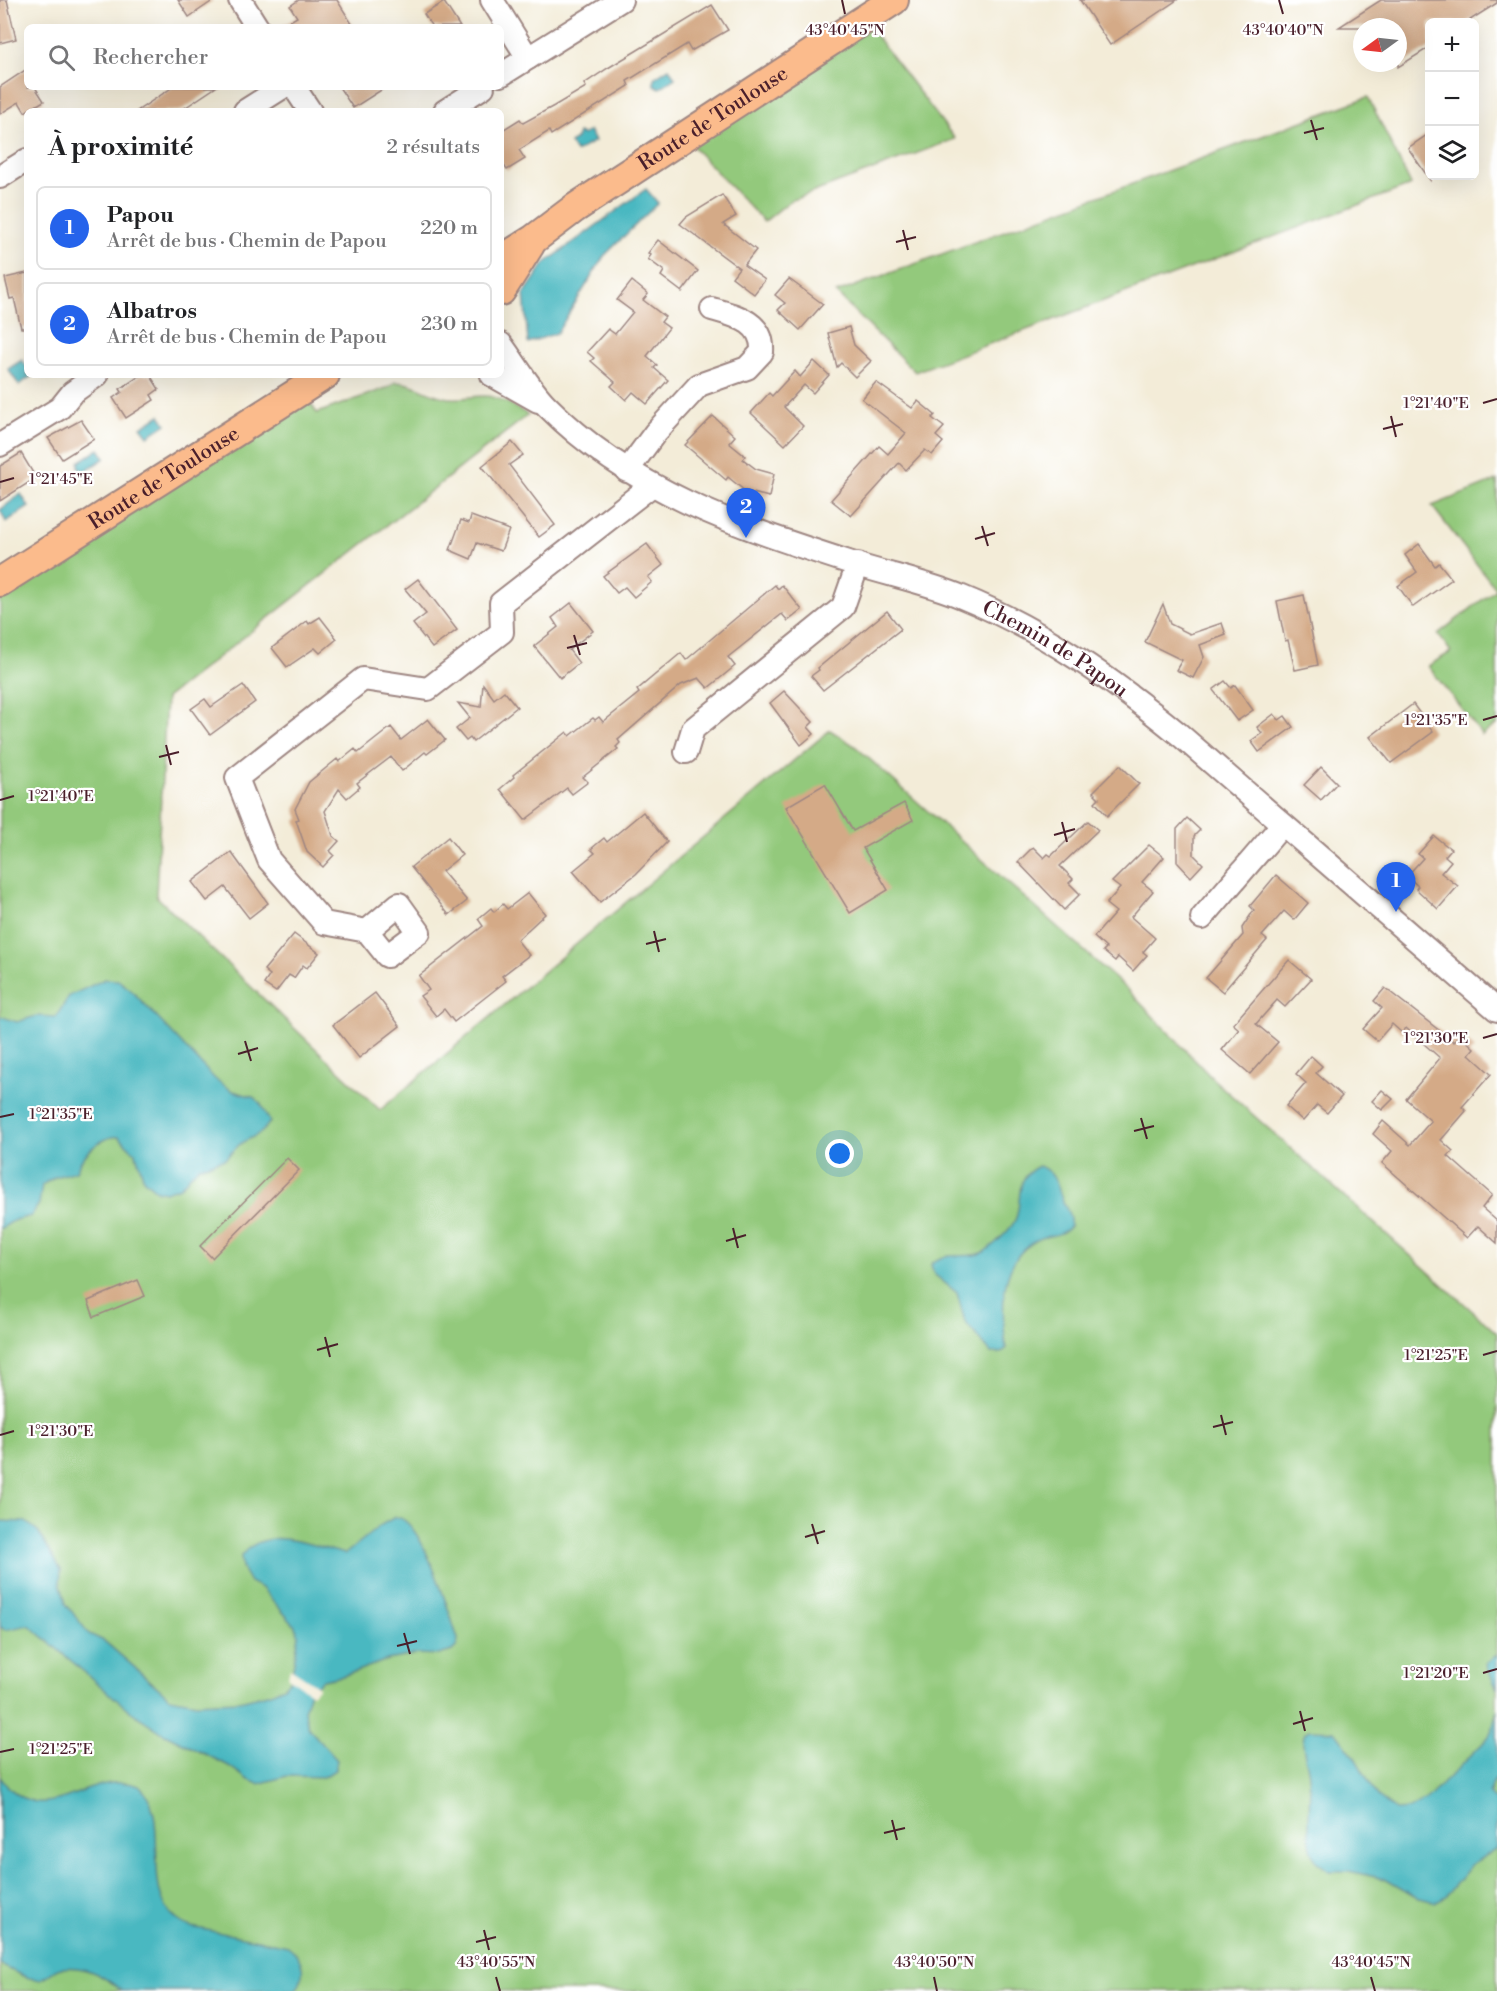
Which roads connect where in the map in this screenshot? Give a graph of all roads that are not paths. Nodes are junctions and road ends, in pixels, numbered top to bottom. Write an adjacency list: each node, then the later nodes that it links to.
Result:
1 (240, 0): 5 (street)
2 (492, 0): 6 (street)
3 (621, 0): 6 (street)
4 (894, 0): 16 (main road, Route de Toulouse)
5 (255, 24)
6 (528, 58): 7 (street)
7 (504, 73)
8 (278, 90): 11 (street)
9 (296, 90): 12 (street)
10 (478, 90): 13 (street)
11 (250, 108)
12 (308, 108)
13 (450, 108)
14 (24, 162): 15 (street)
15 (0, 177)
16 (534, 239): 17 (main road, Route de Toulouse); 18 (main road, Route de Toulouse)
17 (504, 258)
18 (504, 286)
19 (712, 309): 26 (street)
20 (504, 348): 24 (street, Chemin de Papou)
21 (94, 378): 25 (street)
22 (321, 378): 29 (main road, Route de Toulouse)
23 (497, 378): 24 (street, Chemin de Papou)
24 (545, 404): 26 (street, Chemin de Papou)
25 (0, 446)
26 (627, 471): 27 (street, Chemin de Papou)
27 (651, 486): 28 (street, Chemin de Papou); 33 (street)
28 (858, 564): 30 (street); 31 (street, Chemin de Papou)
29 (0, 582)
30 (686, 752)
31 (1282, 825): 32 (street); 34 (street, Chemin de Papou)
32 (1202, 918)
33 (367, 931)
34 (1497, 1010)

